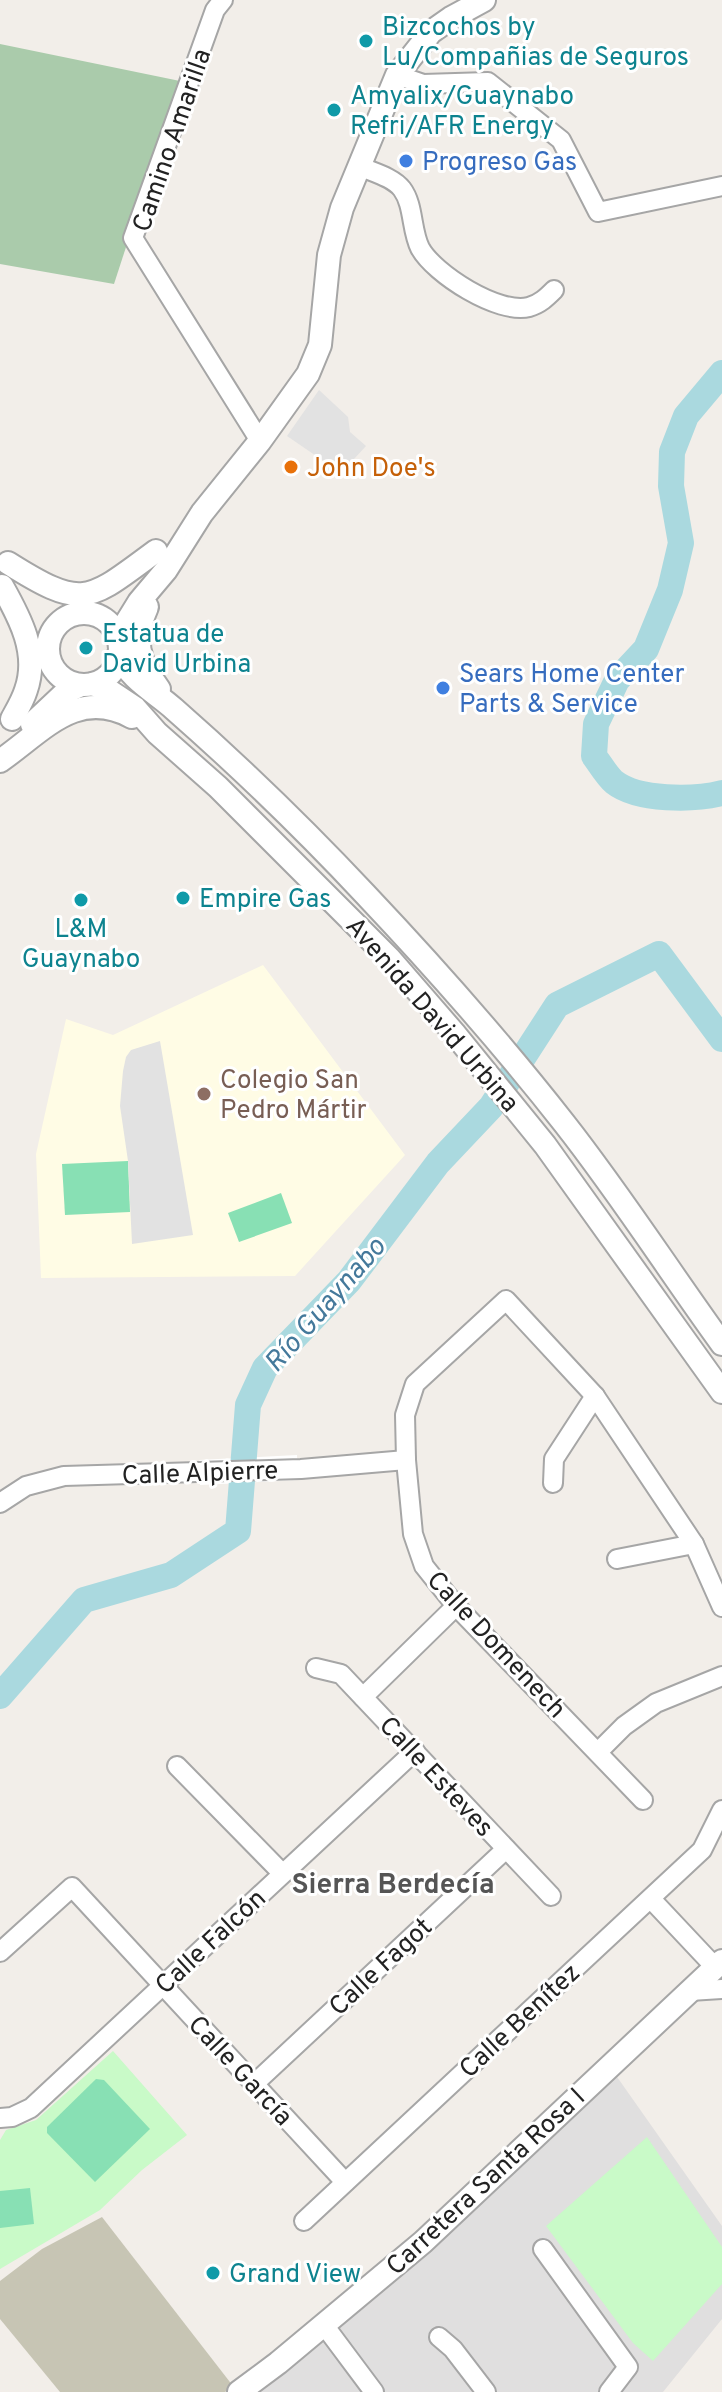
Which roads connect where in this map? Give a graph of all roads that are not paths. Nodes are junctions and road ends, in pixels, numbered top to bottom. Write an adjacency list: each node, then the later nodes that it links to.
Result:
1 (484, 0): 3 (street)
2 (216, 3): 7 (street, Camino Amarilla)
3 (397, 75): 4 (street); 5 (street)
4 (359, 166): 6 (street); 7 (street)
5 (722, 186)
6 (554, 290)
7 (260, 441): 8 (street)
8 (161, 561): 9 (street); 10 (street); 11 (street); 14 (street)
9 (2, 572): 10 (street); 12 (street); 15 (street)
10 (80, 613): 11 (street); 12 (street)
11 (118, 645): 13 (street); 14 (street, Avenida David Urbina)
12 (48, 655): 13 (street); 15 (street)
13 (87, 684): 16 (street, Avenida David Urbina); 17 (street)
14 (172, 707): 18 (street, Avenida David Urbina)
15 (6, 727)
16 (157, 733): 17 (street); 19 (street, Avenida David Urbina)
17 (0, 761)
18 (722, 1344)
19 (722, 1392)
20 (595, 1396): 21 (street); 22 (street); 24 (street)
21 (406, 1460): 23 (street, Calle Alpierre); 26 (street, Calle Domenech)
22 (553, 1483)
23 (0, 1503)
24 (694, 1544): 25 (street); 27 (street)
25 (617, 1559)
26 (456, 1606): 30 (street); 32 (street, Calle Domenech)
27 (722, 1607)
28 (316, 1668): 30 (street, Calle Esteves)
29 (722, 1676): 32 (street)
30 (363, 1697): 31 (street, Calle Esteves)
31 (415, 1751): 36 (street, Calle Esteves); 37 (street, Calle Falcón)
32 (598, 1752): 34 (street, Calle Domenech)
33 (177, 1766): 37 (street)
34 (643, 1800)
35 (722, 1810): 39 (street, Calle Benítez)
36 (506, 1849): 38 (street, Calle Esteves); 43 (street, Calle Fagot)
37 (282, 1873): 42 (street, Calle Falcón)
38 (551, 1896)
39 (651, 1899): 41 (street); 45 (street, Calle Benítez)
40 (0, 1952): 42 (street, Calle García)
41 (720, 1972): 48 (street, Carretera Santa Rosa I)
42 (163, 1985): 43 (street, Calle García); 44 (street, Calle Falcón)
43 (254, 2084): 45 (street, Calle García)
44 (0, 2118)
45 (345, 2182): 46 (street, Calle Benítez)
46 (304, 2221)
47 (543, 2249): 53 (street)
48 (324, 2325): 50 (street, Carretera Santa Rosa I); 51 (street)
49 (439, 2337): 52 (street)
50 (239, 2392)
51 (374, 2392)
52 (486, 2392)
53 (609, 2392)

